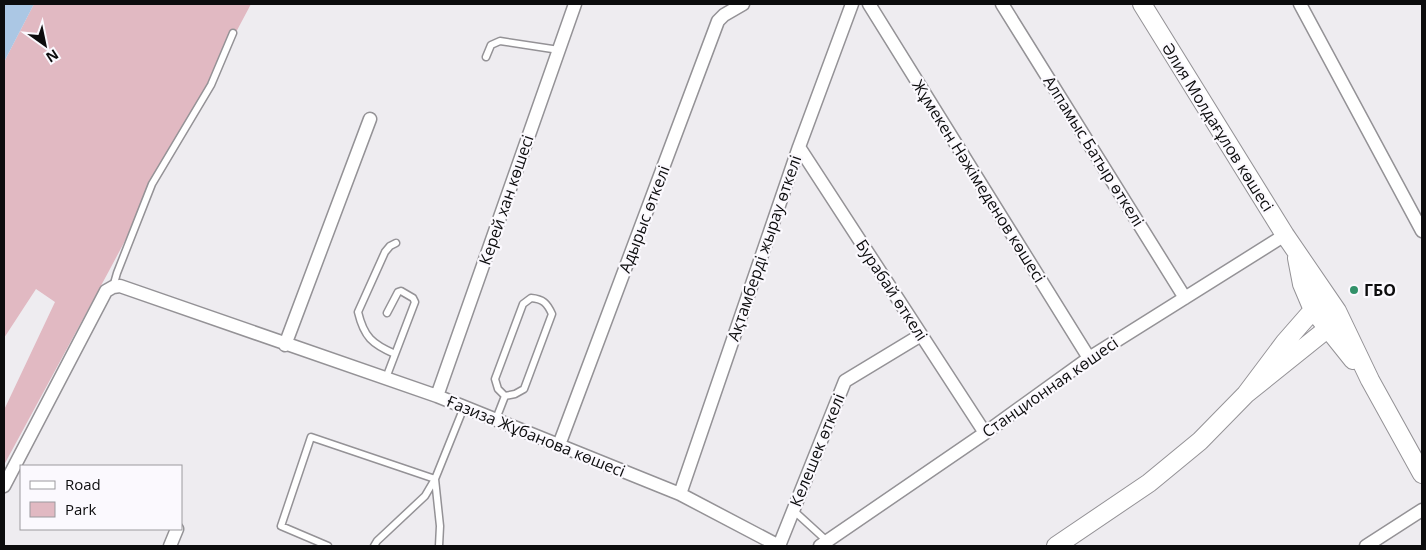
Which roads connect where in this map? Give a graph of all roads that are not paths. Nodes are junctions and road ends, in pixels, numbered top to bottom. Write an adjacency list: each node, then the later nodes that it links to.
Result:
1 (575, 4): 11 (street, Керей хан көшесі)
2 (717, 4): 9 (street)
3 (743, 4): 9 (street)
4 (852, 4): 14 (street, Ақтамберді жырау өткелі)
5 (869, 4): 30 (street, Жұмекен Нәжімеденов көшесі)
6 (1002, 4): 21 (street, Алпамыс Батыр өткелі)
7 (1142, 4): 16 (main road, Әлия Молдағұлов көшесі)
8 (1300, 4): 15 (street)
9 (724, 15): 38 (street, Адырыс өткелі)
10 (233, 33): 20 (lane)
11 (559, 50): 12 (lane); 33 (street, Керей хан көшесі)
12 (486, 58)
13 (370, 119): 27 (street)
14 (799, 146): 26 (street, Бурабай өткелі); 42 (street, Ақтамберді жырау өткелі)
15 (1422, 231)
16 (1285, 235): 18 (main road, Әлия Молдағұлов көшесі); 21 (street, Станционная көшесі)
17 (396, 243): 29 (lane)
18 (1295, 251): 19 (main road, Әлия Молдағұлов көшесі); 23 (main road, Әлия Молдағұлов көшесі)
19 (1302, 284): 22 (main road, Әлия Молдағұлов көшесі); 28 (main road)
20 (113, 287): 27 (street, Ғазиза Жұбанова көшесі); 41 (street)
21 (1185, 298): 30 (street, Станционная көшесі)
22 (1313, 310): 23 (main road); 25 (main road, Әлия Молдағұлов көшесі); 28 (main road)
23 (1337, 311): 25 (main road); 32 (main road, Әлия Молдағұлов көшесі)
24 (387, 313): 29 (lane)
25 (1327, 329): 28 (main road); 32 (main road, Әлия Молдағұлов көшесі)
26 (922, 335): 37 (street, Бурабай өткелі); 43 (street, Келешек өткелі)
27 (285, 344): 31 (street, Ғазиза Жұбанова көшесі)
28 (1290, 348): 32 (main road); 52 (main road)
29 (395, 354): 31 (lane)
30 (1089, 358): 37 (street, Станционная көшесі)
31 (386, 378): 33 (street, Ғазиза Жұбанова көшесі)
32 (1370, 380): 39 (main road, Әлия Молдағұлов көшесі)
33 (437, 396): 35 (street, Ғазиза Жұбанова көшесі)
34 (505, 396): 34 (lane); 36 (lane)
35 (464, 407): 36 (street, Ғазиза Жұбанова көшесі); 40 (lane)
36 (496, 419): 38 (street, Ғазиза Жұбанова көшесі)
37 (985, 433): 46 (street, Станционная көшесі)
38 (559, 445): 42 (street, Ғазиза Жұбанова көшесі)
39 (1422, 474)
40 (435, 479): 48 (lane); 49 (lane); 50 (lane)
41 (4, 486)
42 (680, 494): 51 (street, Ғазиза Жұбанова көшесі)
43 (793, 510): 46 (lane); 51 (street, Келешек өткелі)
44 (1422, 510): 53 (street)
45 (177, 530): 47 (street)
46 (824, 544)
47 (170, 546)
48 (326, 546)
49 (374, 546)
50 (439, 546)
51 (779, 546)
52 (1056, 546)
53 (1366, 546)

